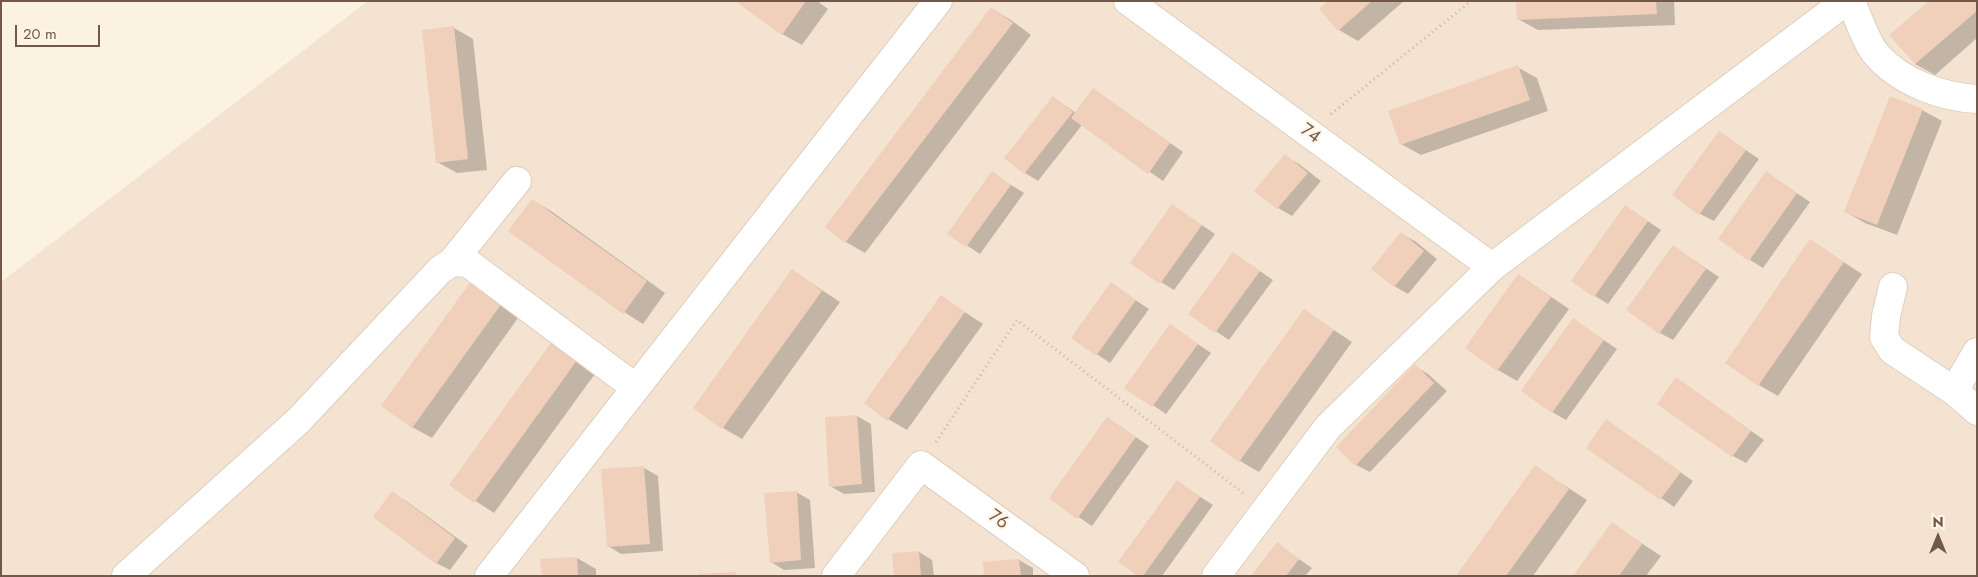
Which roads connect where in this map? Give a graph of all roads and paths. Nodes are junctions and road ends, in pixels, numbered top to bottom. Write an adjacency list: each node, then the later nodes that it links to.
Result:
1 (938, 1): 13 (street)
2 (1128, 1): 7 (street, 74)
3 (1471, 1): 7 (path)
4 (1846, 1): 10 (street)
5 (1851, 1): 6 (street)
6 (1977, 99)
7 (1308, 133): 10 (street, 74)
8 (517, 181): 9 (street)
9 (452, 262): 13 (street); 18 (street)
10 (1492, 267): 17 (street)
11 (1893, 287): 14 (street)
12 (1977, 352): 14 (street)
13 (636, 388): 19 (street)
14 (1954, 391): 15 (street)
15 (1977, 411)
16 (921, 465): 17 (path); 20 (street); 21 (street, 76)
17 (1265, 510): 22 (street)
18 (126, 576)
19 (489, 576)
20 (836, 576)
21 (1075, 576)
22 (1216, 576)

